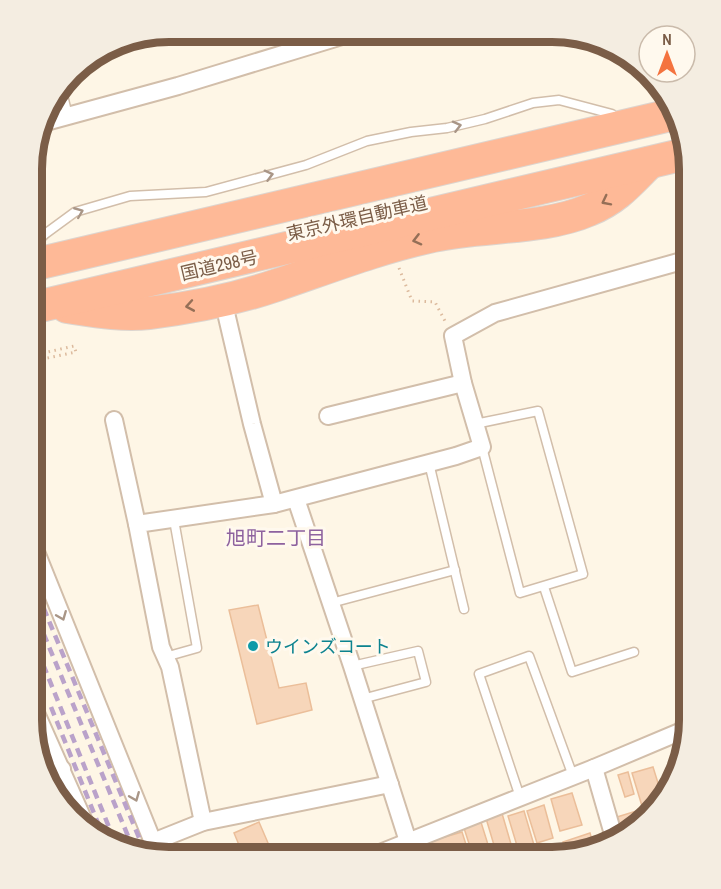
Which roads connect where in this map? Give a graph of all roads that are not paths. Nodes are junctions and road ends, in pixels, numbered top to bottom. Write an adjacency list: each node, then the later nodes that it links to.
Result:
1 (322, 42): 5 (street)
2 (64, 98): 5 (lane)
3 (660, 103): 4 (highway)
4 (612, 114): 11 (lane, one-way to 4); 12 (highway)
5 (68, 116): 7 (street)
6 (667, 116): 14 (highway, 東京外環自動車道)
7 (52, 120)
8 (676, 142): 16 (highway, 東京外環自動車道)
9 (678, 156): 10 (highway, 国道298号)
10 (650, 163): 15 (highway, one-way to 15); 17 (highway, 国道298号)
11 (42, 237)
12 (42, 249)
13 (679, 262): 19 (street)
14 (42, 263)
15 (223, 300): 18 (highway, one-way to 18); 26 (street)
16 (42, 301)
17 (42, 301)
18 (42, 303)
19 (463, 383): 20 (street); 22 (street)
20 (328, 416)
21 (114, 420): 28 (street)
22 (475, 424): 23 (street); 31 (lane)
23 (482, 447): 24 (street); 31 (lane)
24 (429, 463): 25 (street); 30 (lane)
25 (296, 499): 26 (street); 32 (street)
26 (274, 504): 27 (street)
27 (174, 520): 28 (street); 35 (lane)
28 (138, 524): 35 (street)
29 (42, 567): 48 (street, one-way to 48)
30 (455, 570): 32 (lane); 33 (lane)
31 (544, 587): 34 (lane)
32 (331, 603): 36 (street)
33 (464, 609)
34 (634, 652)
35 (165, 657): 46 (street)
36 (352, 666): 37 (street); 37 (lane)
37 (362, 699): 43 (street)
38 (678, 735): 40 (street)
39 (44, 740): 41 (street)
40 (594, 768): 42 (street); 47 (street)
41 (54, 772): 45 (street)
42 (573, 776): 44 (street); 44 (lane)
43 (390, 784): 46 (street); 50 (street)
44 (520, 796): 51 (street)
45 (70, 800)
46 (203, 822): 49 (street)
47 (612, 831)
48 (155, 846)
49 (160, 847)
50 (410, 847)
51 (415, 847)

